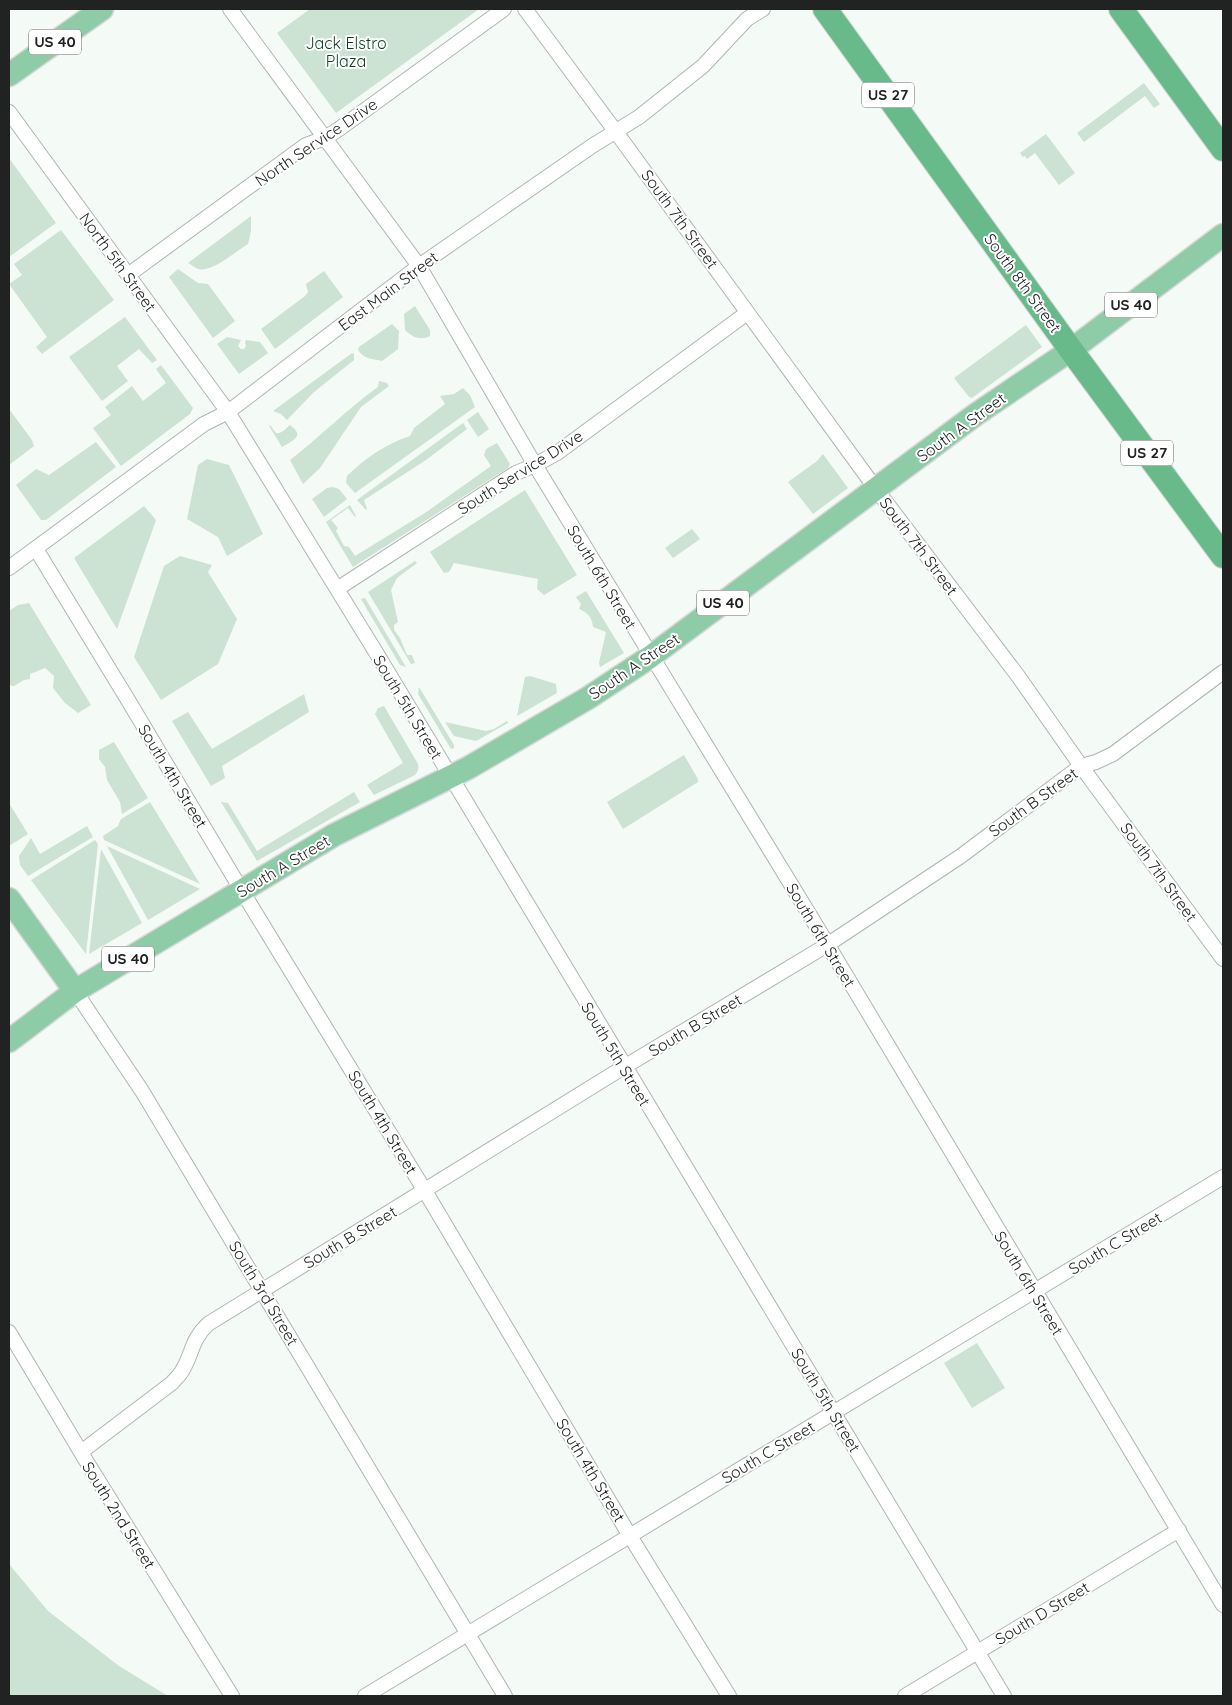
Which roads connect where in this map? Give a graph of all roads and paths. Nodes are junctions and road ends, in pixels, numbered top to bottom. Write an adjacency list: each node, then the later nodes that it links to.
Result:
1 (102, 9): 8 (main road, US 40)
2 (230, 9): 11 (street, South 6th Street)
3 (504, 9): 11 (street, North Service Drive)
4 (526, 9): 10 (street, South 7th Street)
5 (763, 9): 10 (street, East Main Street)
6 (825, 9): 17 (highway, South 8th Street / US 27)
7 (1121, 9): 12 (highway)
8 (9, 75)
9 (9, 112): 15 (street, North 5th Street)
10 (616, 132): 14 (street, East Main Street); 16 (street, South 7th Street)
11 (325, 138): 14 (street, South 6th Street); 15 (street, North Service Drive)
12 (1223, 149)
13 (1223, 235): 17 (main road, South A Street / US 40)
14 (419, 266): 18 (street, East Main Street); 19 (street, South 6th Street)
15 (128, 275): 18 (street, North 5th Street)
16 (747, 313): 19 (street, South Service Drive); 20 (street, South 7th Street)
17 (1071, 350): 20 (main road, South A Street / US 40); 22 (highway, South 8th Street / US 27)
18 (228, 412): 21 (street, East Main Street); 24 (street, South 5th Street)
19 (535, 466): 24 (street, South Service Drive); 25 (street, South 6th Street)
20 (876, 489): 25 (main road, South A Street / US 40); 27 (street, South 7th Street)
21 (36, 549): 23 (street, East Main Street); 29 (street, South 4th Street)
22 (1223, 556)
23 (9, 568)
24 (337, 590): 28 (street, South 5th Street)
25 (650, 657): 28 (main road, South A Street / US 40); 31 (street, South 6th Street)
26 (1223, 672): 27 (street, South B Street)
27 (1081, 766): 31 (street, South B Street); 32 (street, South 7th Street)
28 (450, 778): 29 (main road, South A Street / US 40); 35 (street, South 5th Street)
29 (242, 891): 33 (main road, South A Street / US 40); 37 (street, South 4th Street)
30 (9, 898): 33 (main road, South 3rd Street)
31 (827, 945): 35 (street, South B Street); 39 (street, South 6th Street)
32 (1223, 959)
33 (74, 991): 34 (main road, South A Street / US 40); 38 (street, South 3rd Street)
34 (9, 1041)
35 (624, 1067): 37 (street, South B Street); 41 (street, South 5th Street)
36 (1223, 1177): 39 (street, South C Street)
37 (425, 1191): 38 (street, South B Street); 44 (street, South 4th Street)
38 (262, 1290): 42 (street, South B Street); 46 (street, South 3rd Street)
39 (1035, 1292): 41 (street, South C Street); 43 (street, South 6th Street)
40 (9, 1332): 42 (street, South 2nd Street)
41 (833, 1412): 44 (street, South C Street); 47 (street, South 5th Street)
42 (81, 1452): 48 (street, South 2nd Street)
43 (1179, 1530): 45 (street, South 6th Street); 47 (street, South D Street)
44 (630, 1536): 46 (street, South C Street); 51 (street, South 4th Street)
45 (1223, 1604)
46 (468, 1635): 49 (street, South C Street); 50 (street, South 3rd Street)
47 (977, 1652): 52 (street, South D Street); 53 (street, South 5th Street)
48 (232, 1696)
49 (365, 1696)
50 (505, 1696)
51 (729, 1696)
52 (905, 1696)
53 (1004, 1696)

